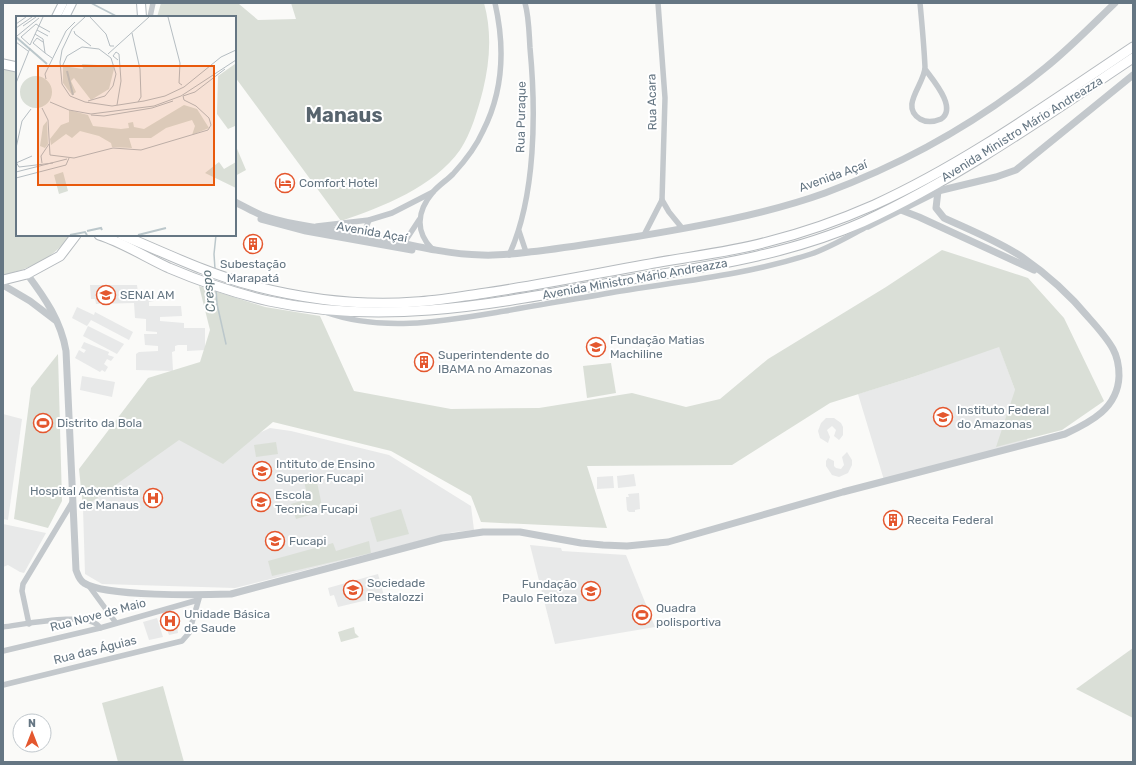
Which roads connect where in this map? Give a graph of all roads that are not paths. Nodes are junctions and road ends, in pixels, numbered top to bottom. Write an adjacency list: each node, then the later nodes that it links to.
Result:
1 (63, 3): 10 (main road)
2 (72, 3): 11 (main road)
3 (141, 3): 12 (main road)
4 (154, 3): 13 (street)
5 (495, 3): 23 (street)
6 (525, 3): 36 (street, Rua Puraque)
7 (658, 3): 24 (street, Rua Acara)
8 (920, 3): 20 (street)
9 (1115, 3): 35 (street, Avenida Açaí)
10 (56, 16)
11 (66, 16)
12 (142, 16)
13 (150, 16)
14 (1133, 47): 26 (main road, Avenida Ministro Mário Andreazza)
15 (1133, 58): 18 (main road, Avenida Ministro Mário Andreazza)
16 (3, 64): 19 (main road)
17 (1133, 64): 18 (main road)
18 (1123, 65): 32 (main road, Avenida Ministro Mário Andreazza)
19 (16, 67)
20 (925, 69): 20 (street)
21 (1133, 75): 22 (street, Avenida Ministro Mário Andreazza)
22 (938, 191): 28 (street, Avenida Ministro Mário Andreazza); 29 (street)
23 (433, 192): 30 (street); 31 (street)
24 (662, 200): 35 (street); 37 (street, Rua Acara)
25 (236, 202): 34 (street, Avenida Açaí)
26 (874, 205): 32 (main road); 48 (main road, Avenida Ministro Mário Andreazza)
27 (236, 207): 41 (street, Avenida Açaí)
28 (901, 210): 32 (street, Avenida Ministro Mário Andreazza); 33 (street)
29 (944, 218): 33 (street); 43 (street)
30 (420, 219): 42 (street); 44 (street)
31 (369, 220): 34 (street); 41 (street)
32 (867, 224): 49 (main road, Avenida Ministro Mário Andreazza); 54 (street)
33 (938, 225): 46 (street)
34 (312, 226): 41 (street, Avenida Açaí)
35 (682, 228): 37 (street, Avenida Açaí)
36 (519, 231): 45 (street, Rua Puraque); 47 (street, Rua Puraque)
37 (644, 235): 45 (street, Avenida Açaí)
38 (75, 236): 50 (main road)
39 (101, 236): 54 (main road, Avenida Ministro Mário Andreazza)
40 (124, 236): 48 (main road, Avenida Ministro Mário Andreazza)
41 (362, 238): 42 (street, Avenida Açaí)
42 (402, 245): 44 (street, Avenida Açaí); 47 (street, Avenida Açaí)
43 (1002, 246): 46 (street); 51 (street)
44 (434, 251): 47 (street, Avenida Açaí)
45 (526, 252): 47 (street, Avenida Açaí)
46 (998, 254): 51 (street)
47 (509, 255)
48 (671, 260): 49 (main road)
49 (674, 272): 54 (main road, Avenida Ministro Mário Andreazza)
50 (27, 274): 52 (main road); 55 (street)
51 (1045, 274): 58 (street)
52 (3, 280)
53 (3, 285): 55 (street)
54 (317, 310)
55 (59, 324): 56 (street)
56 (73, 501): 57 (street); 60 (street)
57 (89, 586): 58 (street); 59 (street)
58 (199, 598): 59 (street, Rua Nove de Maio); 64 (street, Rua das Águias)
59 (116, 623): 62 (street, Rua Nove de Maio)
60 (29, 624): 61 (street); 62 (street)
61 (3, 627)
62 (100, 628): 63 (street, Rua Nove de Maio)
63 (3, 651)
64 (3, 685)

